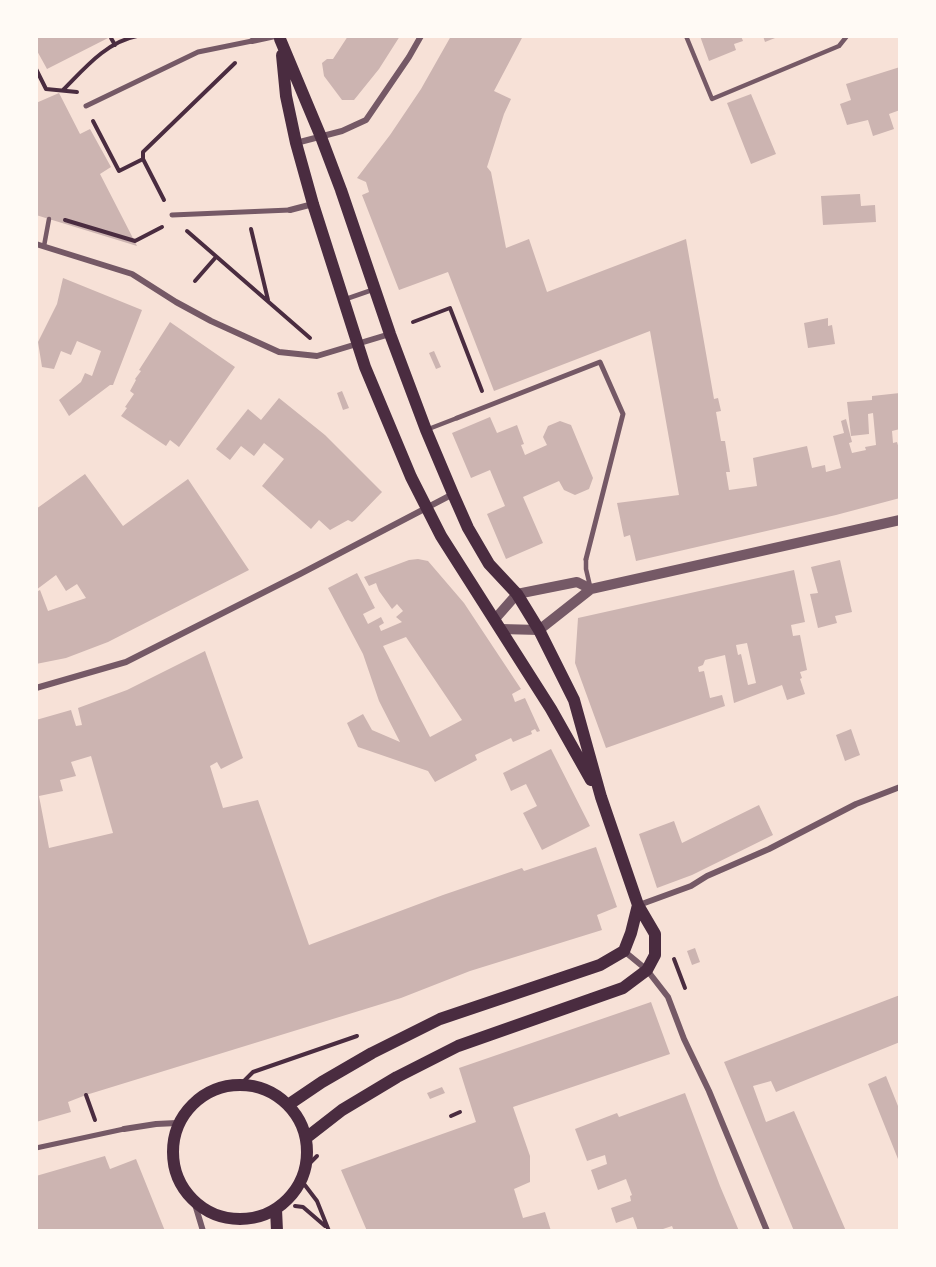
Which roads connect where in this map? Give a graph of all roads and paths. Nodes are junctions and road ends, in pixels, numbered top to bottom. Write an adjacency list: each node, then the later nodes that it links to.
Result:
1 (137, 36): 8 (path)
2 (421, 36): 12 (street)
3 (686, 36): 4 (lane)
4 (848, 36)
5 (278, 37): 7 (street); 12 (main road); 13 (main road)
6 (111, 38): 8 (path)
7 (254, 40): 10 (street); 11 (path)
8 (115, 45): 9 (path)
9 (62, 91)
10 (86, 105)
11 (101, 136)
12 (321, 137): 13 (street); 26 (main road)
13 (296, 143): 14 (main road)
14 (313, 204): 15 (street); 27 (main road)
15 (290, 210): 16 (street)
16 (247, 212): 17 (street); 28 (path)
17 (172, 215)
18 (58, 217): 21 (path)
19 (49, 219): 23 (lane)
20 (185, 230): 24 (path)
21 (135, 242)
22 (36, 244): 23 (street)
23 (44, 246): 32 (street)
24 (216, 257): 25 (path); 28 (path)
25 (195, 281)
26 (375, 289): 27 (lane); 30 (main road)
27 (343, 300): 32 (main road)
28 (268, 301): 31 (path)
29 (413, 322): 33 (path)
30 (390, 334): 32 (street); 35 (main road)
31 (310, 338)
32 (357, 344): 37 (main road)
33 (488, 406): 34 (street); 39 (street)
34 (457, 418): 35 (lane)
35 (426, 430): 36 (main road)
36 (453, 494): 37 (street); 41 (main road)
37 (427, 508): 42 (main road); 44 (street)
38 (900, 520): 40 (street)
39 (586, 559): 40 (lane)
40 (591, 589): 41 (street); 43 (street)
41 (517, 594): 42 (street); 43 (main road)
42 (498, 624): 43 (street); 46 (main road)
43 (539, 630): 46 (main road)
44 (36, 688)
45 (900, 787): 47 (street)
46 (601, 797): 47 (main road)
47 (638, 905): 48 (main road); 49 (main road)
48 (624, 951): 49 (street); 53 (main road)
49 (647, 970): 59 (main road); 69 (street)
50 (362, 1034): 51 (path)
51 (240, 1085): 53 (main road); 56 (main road)
52 (87, 1095): 58 (path)
53 (288, 1105): 59 (main road)
54 (460, 1112): 55 (path)
55 (451, 1116)
56 (177, 1124): 57 (street); 62 (main road)
57 (124, 1129): 58 (street)
58 (100, 1134): 60 (street)
59 (306, 1138): 61 (main road)
60 (36, 1148)
61 (301, 1180): 63 (main road); 65 (path)
62 (194, 1201): 64 (main road); 66 (street)
63 (279, 1207): 64 (main road); 65 (path); 68 (main road)
64 (233, 1219): 67 (main road)
65 (329, 1229)
66 (203, 1231)
67 (242, 1231)
68 (277, 1231)
69 (767, 1231)

